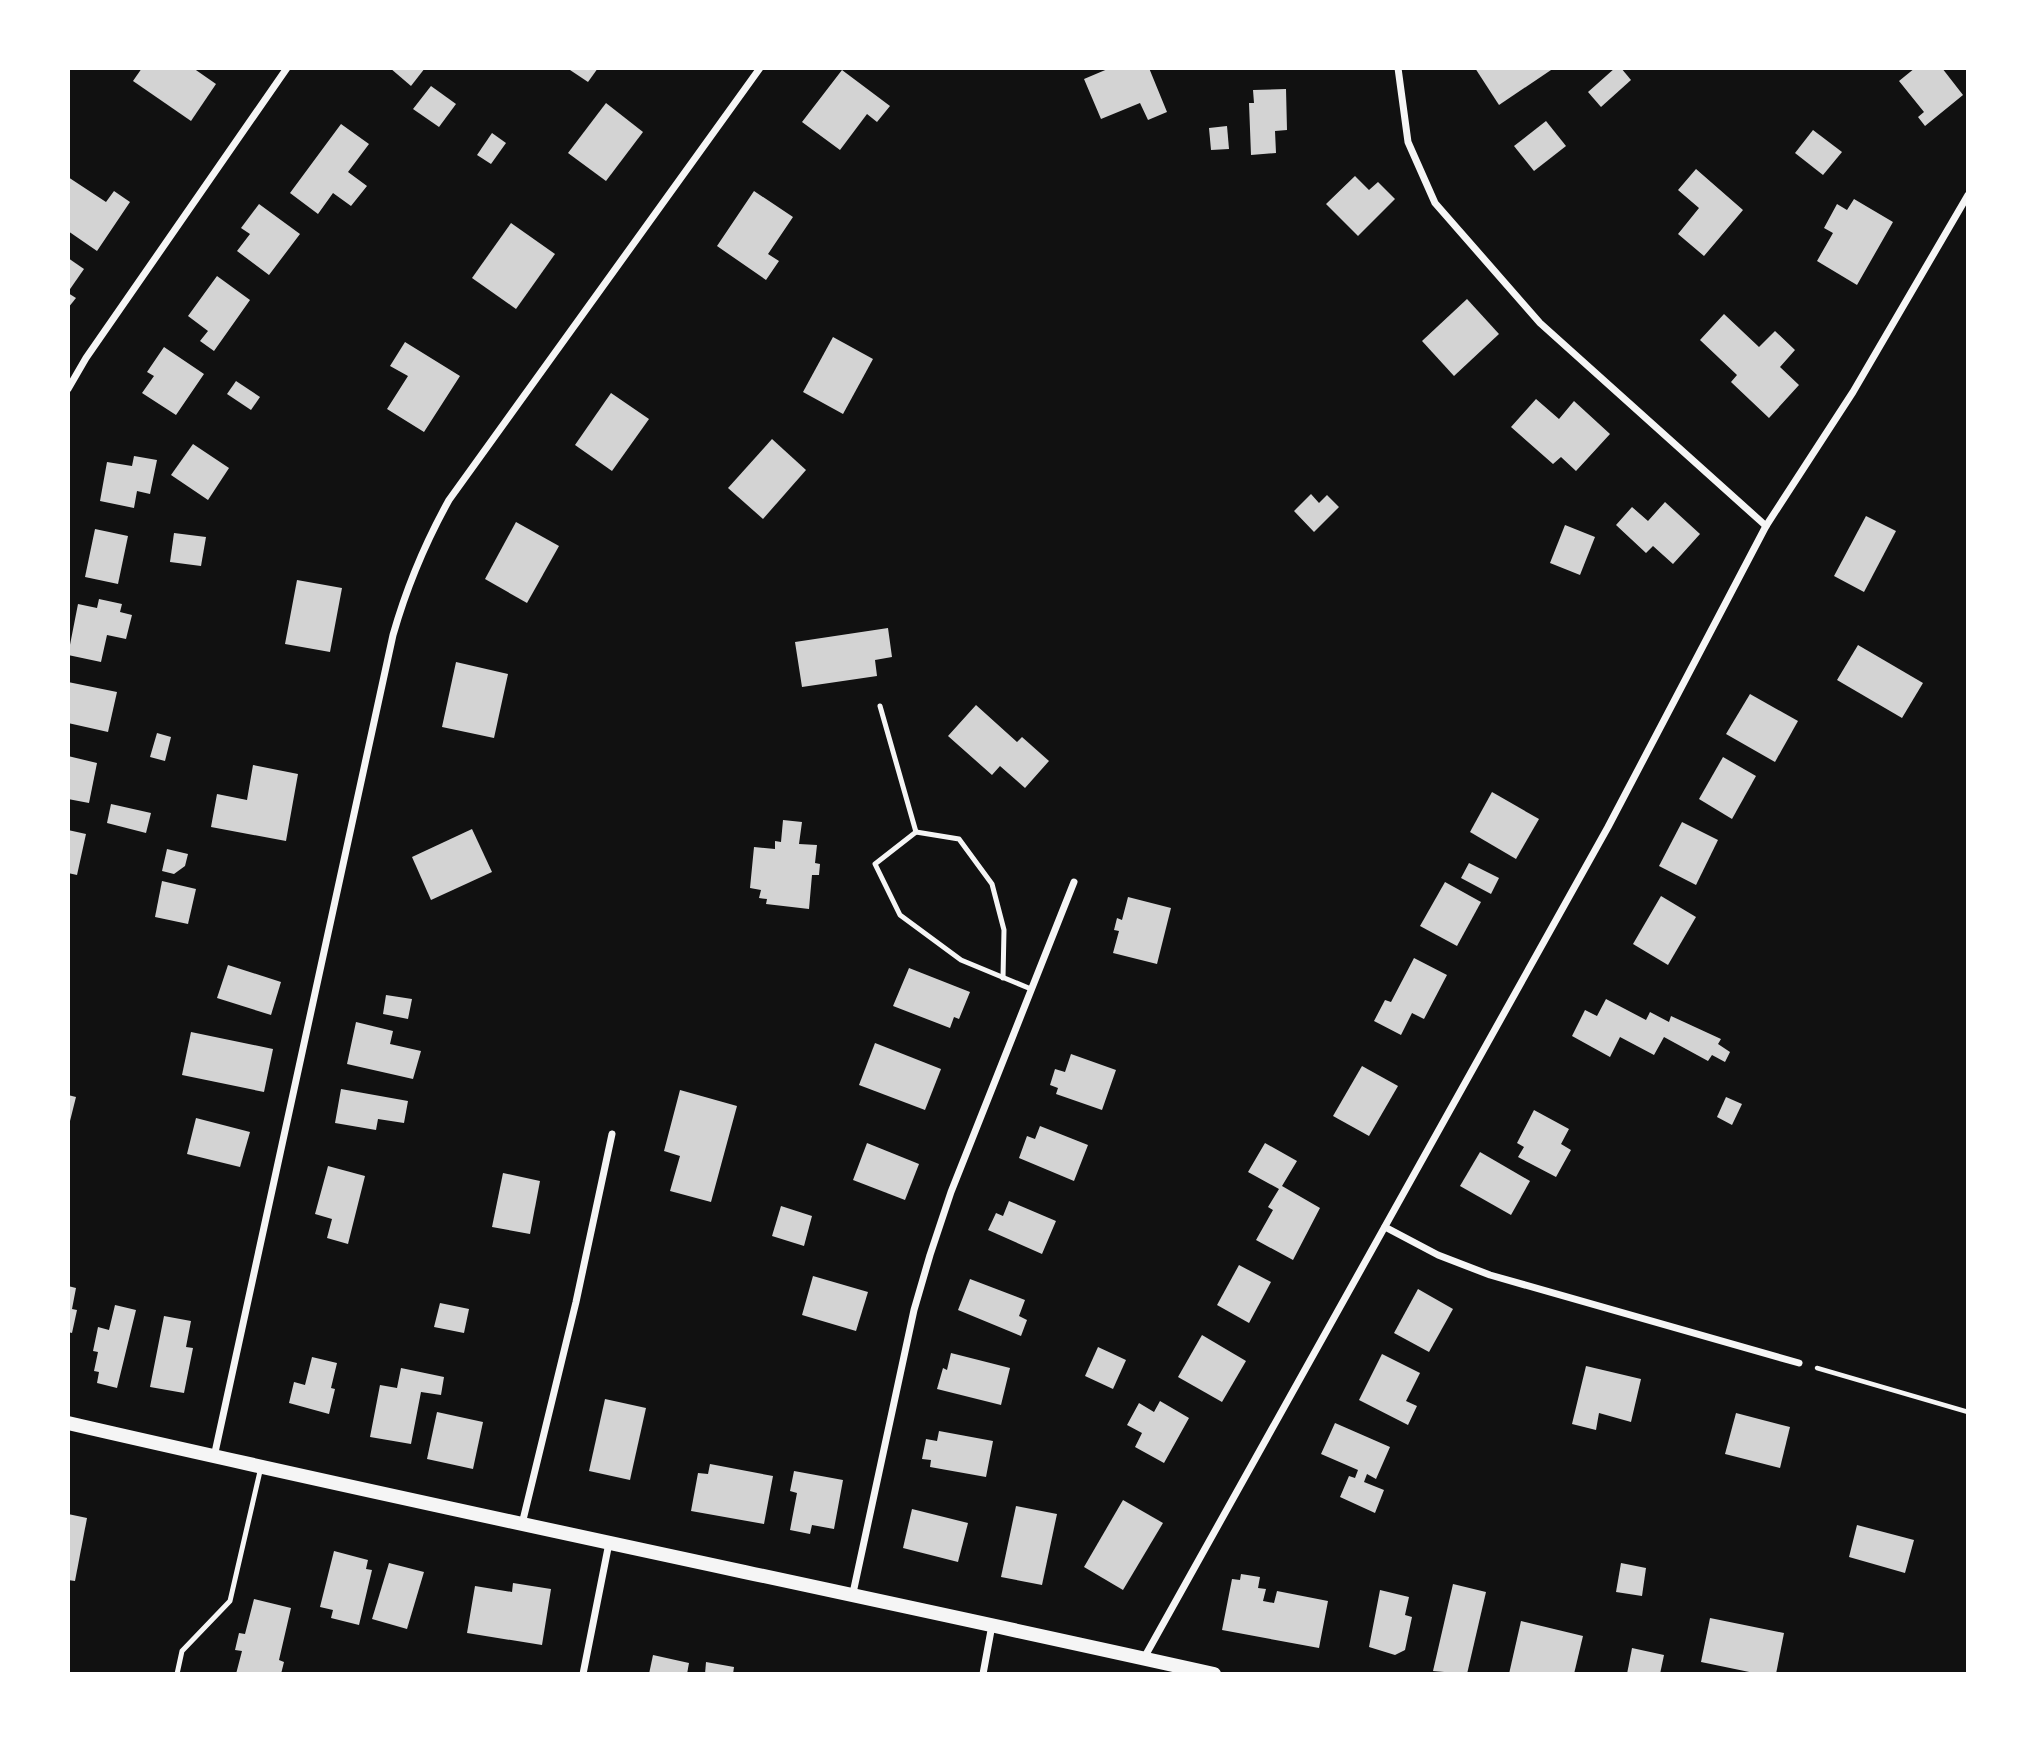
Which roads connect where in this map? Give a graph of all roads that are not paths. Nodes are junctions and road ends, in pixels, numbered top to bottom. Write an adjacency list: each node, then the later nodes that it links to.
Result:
1 (287, 68): 5 (street)
2 (760, 68): 16 (street)
3 (1398, 68): 6 (street)
4 (1968, 195): 6 (street)
5 (68, 388)
6 (1766, 526): 13 (street)
7 (880, 706): 8 (lane)
8 (916, 832): 10 (lane); 10 (lane)
9 (1074, 882): 11 (street)
10 (1003, 978): 11 (lane)
11 (1031, 989): 20 (street)
12 (612, 1134): 18 (street)
13 (1385, 1227): 14 (street); 22 (street)
14 (1799, 1363)
15 (68, 1423): 16 (main road)
16 (214, 1457): 17 (main road)
17 (261, 1467): 18 (main road); 23 (lane)
18 (522, 1524): 19 (main road)
19 (610, 1542): 20 (main road); 24 (street)
20 (853, 1593): 21 (main road)
21 (992, 1624): 22 (main road); 25 (street)
22 (1143, 1658): 26 (main road)
23 (177, 1674)
24 (583, 1674)
25 (983, 1674)
26 (1214, 1674)

